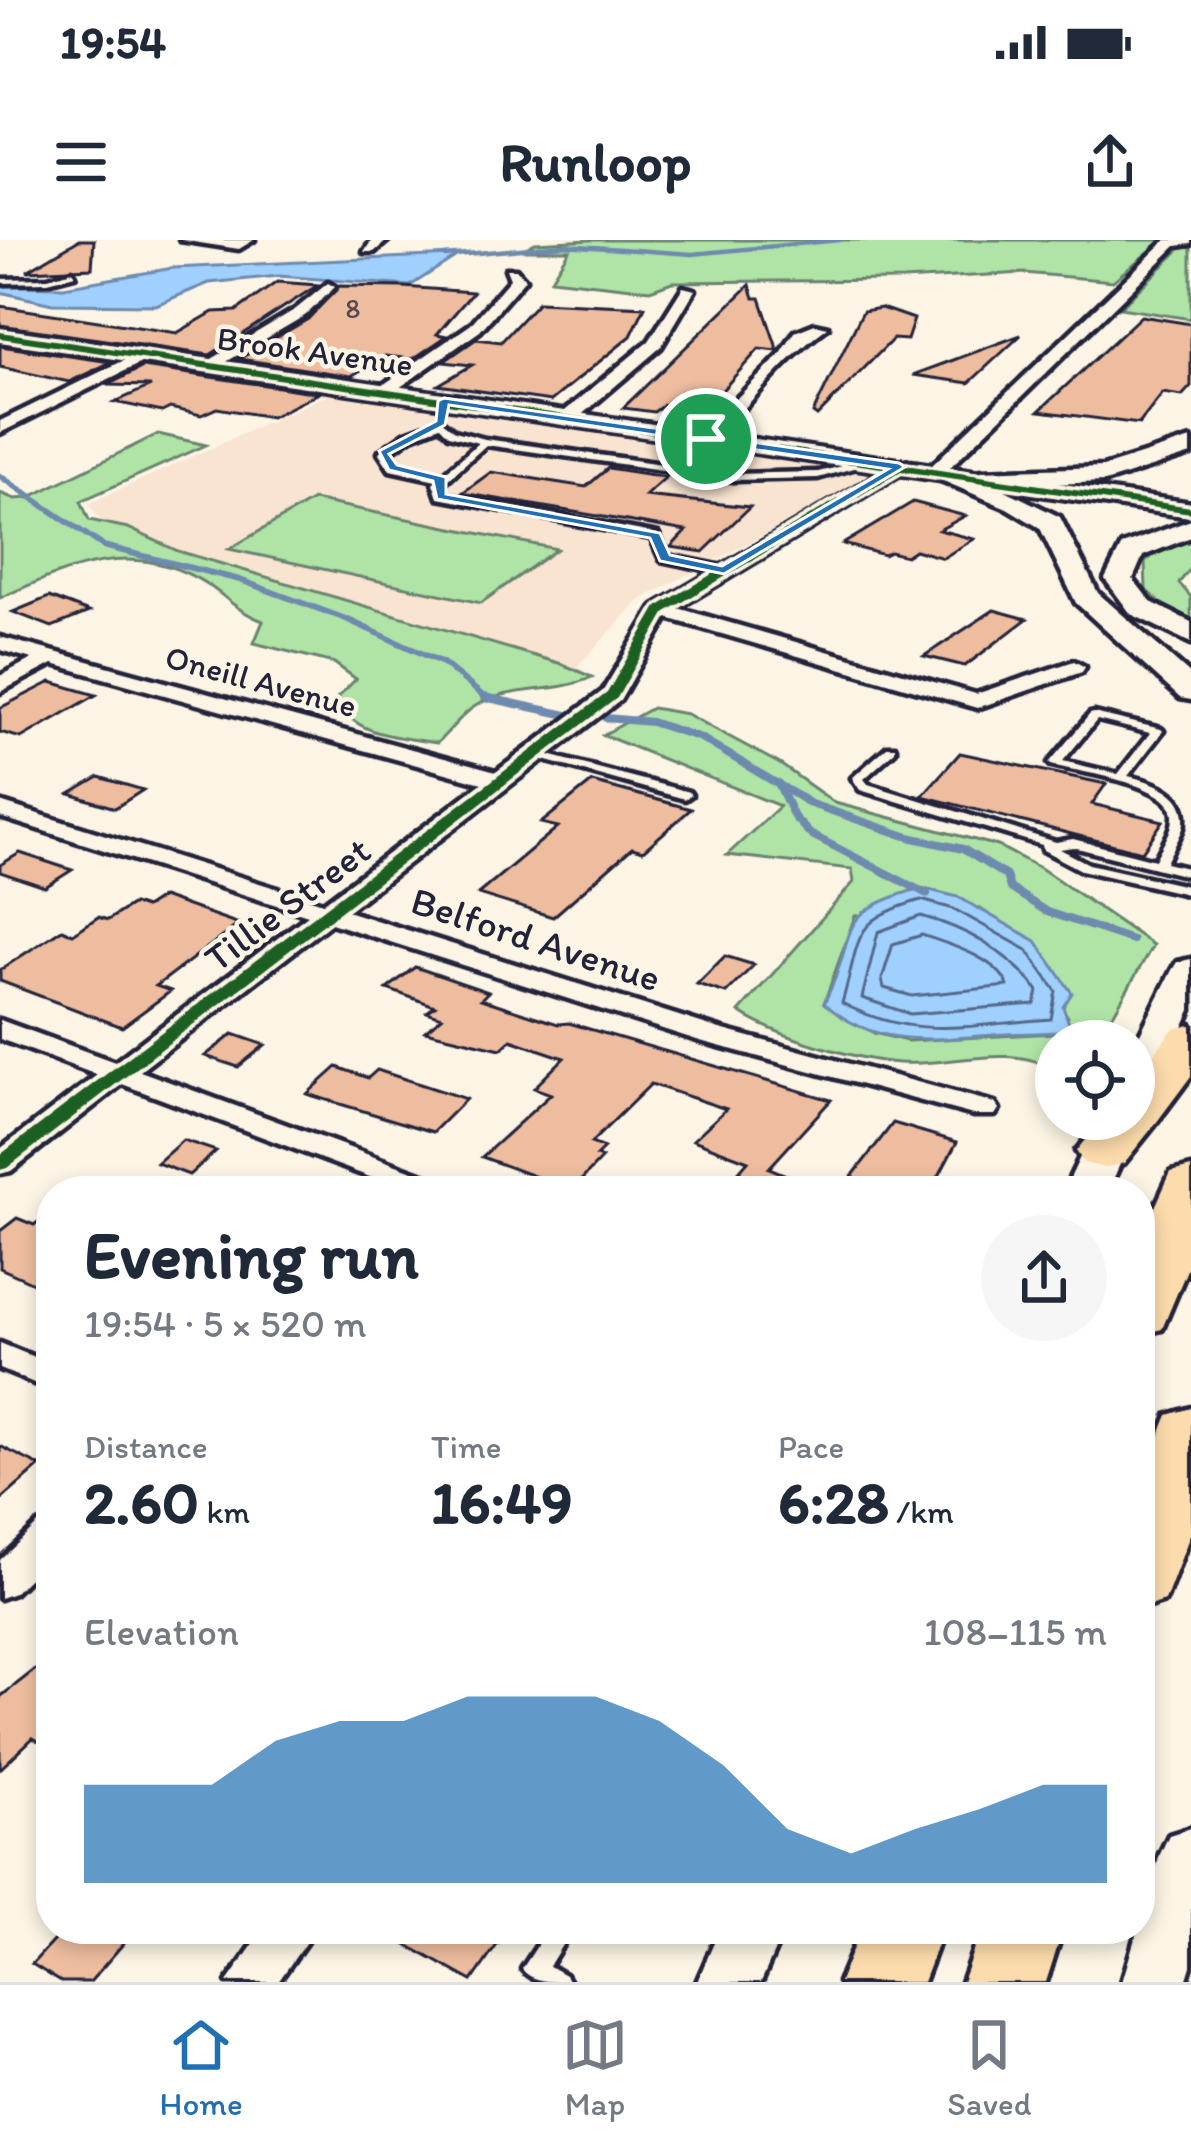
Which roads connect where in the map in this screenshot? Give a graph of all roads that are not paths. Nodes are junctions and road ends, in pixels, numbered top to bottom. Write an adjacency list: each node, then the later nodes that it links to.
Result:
1 (188, 240): 4 (street)
2 (1191, 240): 3 (street)
3 (1178, 241): 23 (street)
4 (243, 243)
5 (511, 272): 14 (street)
6 (72, 273): 7 (lane)
7 (0, 280)
8 (328, 287): 13 (street)
9 (688, 290): 16 (street)
10 (820, 327): 18 (street)
11 (0, 335): 12 (street, Brook Avenue)
12 (143, 356): 13 (street, Brook Avenue); 17 (street)
13 (208, 366): 14 (street, Brook Avenue)
14 (383, 392): 15 (street, Brook Avenue)
15 (442, 412): 16 (street, Brook Avenue); 19 (lane); 25 (lane)
16 (566, 419): 18 (street, Brook Avenue)
17 (0, 428)
18 (706, 439): 21 (street, Brook Avenue)
19 (484, 442): 21 (lane); 25 (lane)
20 (1191, 446): 24 (main road)
21 (870, 463): 22 (street, Brook Avenue)
22 (899, 467): 23 (street, Brook Avenue); 28 (street)
23 (935, 472): 24 (street, Brook Avenue); 35 (main road)
24 (978, 478): 26 (street, Brook Avenue)
25 (442, 479): 28 (lane)
26 (1191, 510)
27 (1191, 528): 30 (main road)
28 (724, 570): 29 (street)
29 (661, 610): 33 (street); 37 (street, Tillie Street)
30 (1191, 634)
31 (0, 643): 32 (street, Oneill Avenue)
32 (51, 657): 34 (street); 39 (street, Oneill Avenue)
33 (1074, 667)
34 (0, 685)
35 (1191, 692)
36 (891, 749): 42 (lane)
37 (538, 755): 39 (street, Tillie Street); 40 (lane)
38 (1120, 778): 38 (lane); 43 (lane)
39 (504, 782): 46 (street, Tillie Street)
40 (685, 795)
41 (0, 809): 46 (street, Belford Avenue)
42 (1051, 844): 43 (lane); 45 (lane)
43 (1160, 865): 44 (lane)
44 (1191, 873)
45 (1191, 891)
46 (328, 914): 51 (street, Tillie Street); 53 (street, Belford Avenue)
47 (1191, 970): 50 (main road)
48 (0, 1029): 51 (street)
49 (1191, 1040): 52 (highway)
50 (1155, 1044)
51 (118, 1073): 54 (street, Tillie Street); 55 (street)
52 (1155, 1087)
53 (984, 1109)
54 (0, 1164)
55 (396, 1176)
56 (1191, 1184): 57 (highway)
57 (1155, 1276)
58 (0, 1355): 59 (street)
59 (36, 1371)
60 (1191, 1431): 61 (highway)
61 (1155, 1538)
62 (36, 1548): 63 (street)
63 (0, 1583)
64 (1190, 1865): 75 (main road)
65 (280, 1944): 70 (street)
66 (551, 1944): 71 (lane)
67 (745, 1944): 72 (main road)
68 (896, 1944): 73 (highway)
69 (1017, 1944): 74 (highway)
70 (250, 1982)
71 (557, 1982)
72 (728, 1982)
73 (881, 1982)
74 (1004, 1982)
75 (1154, 1982)

